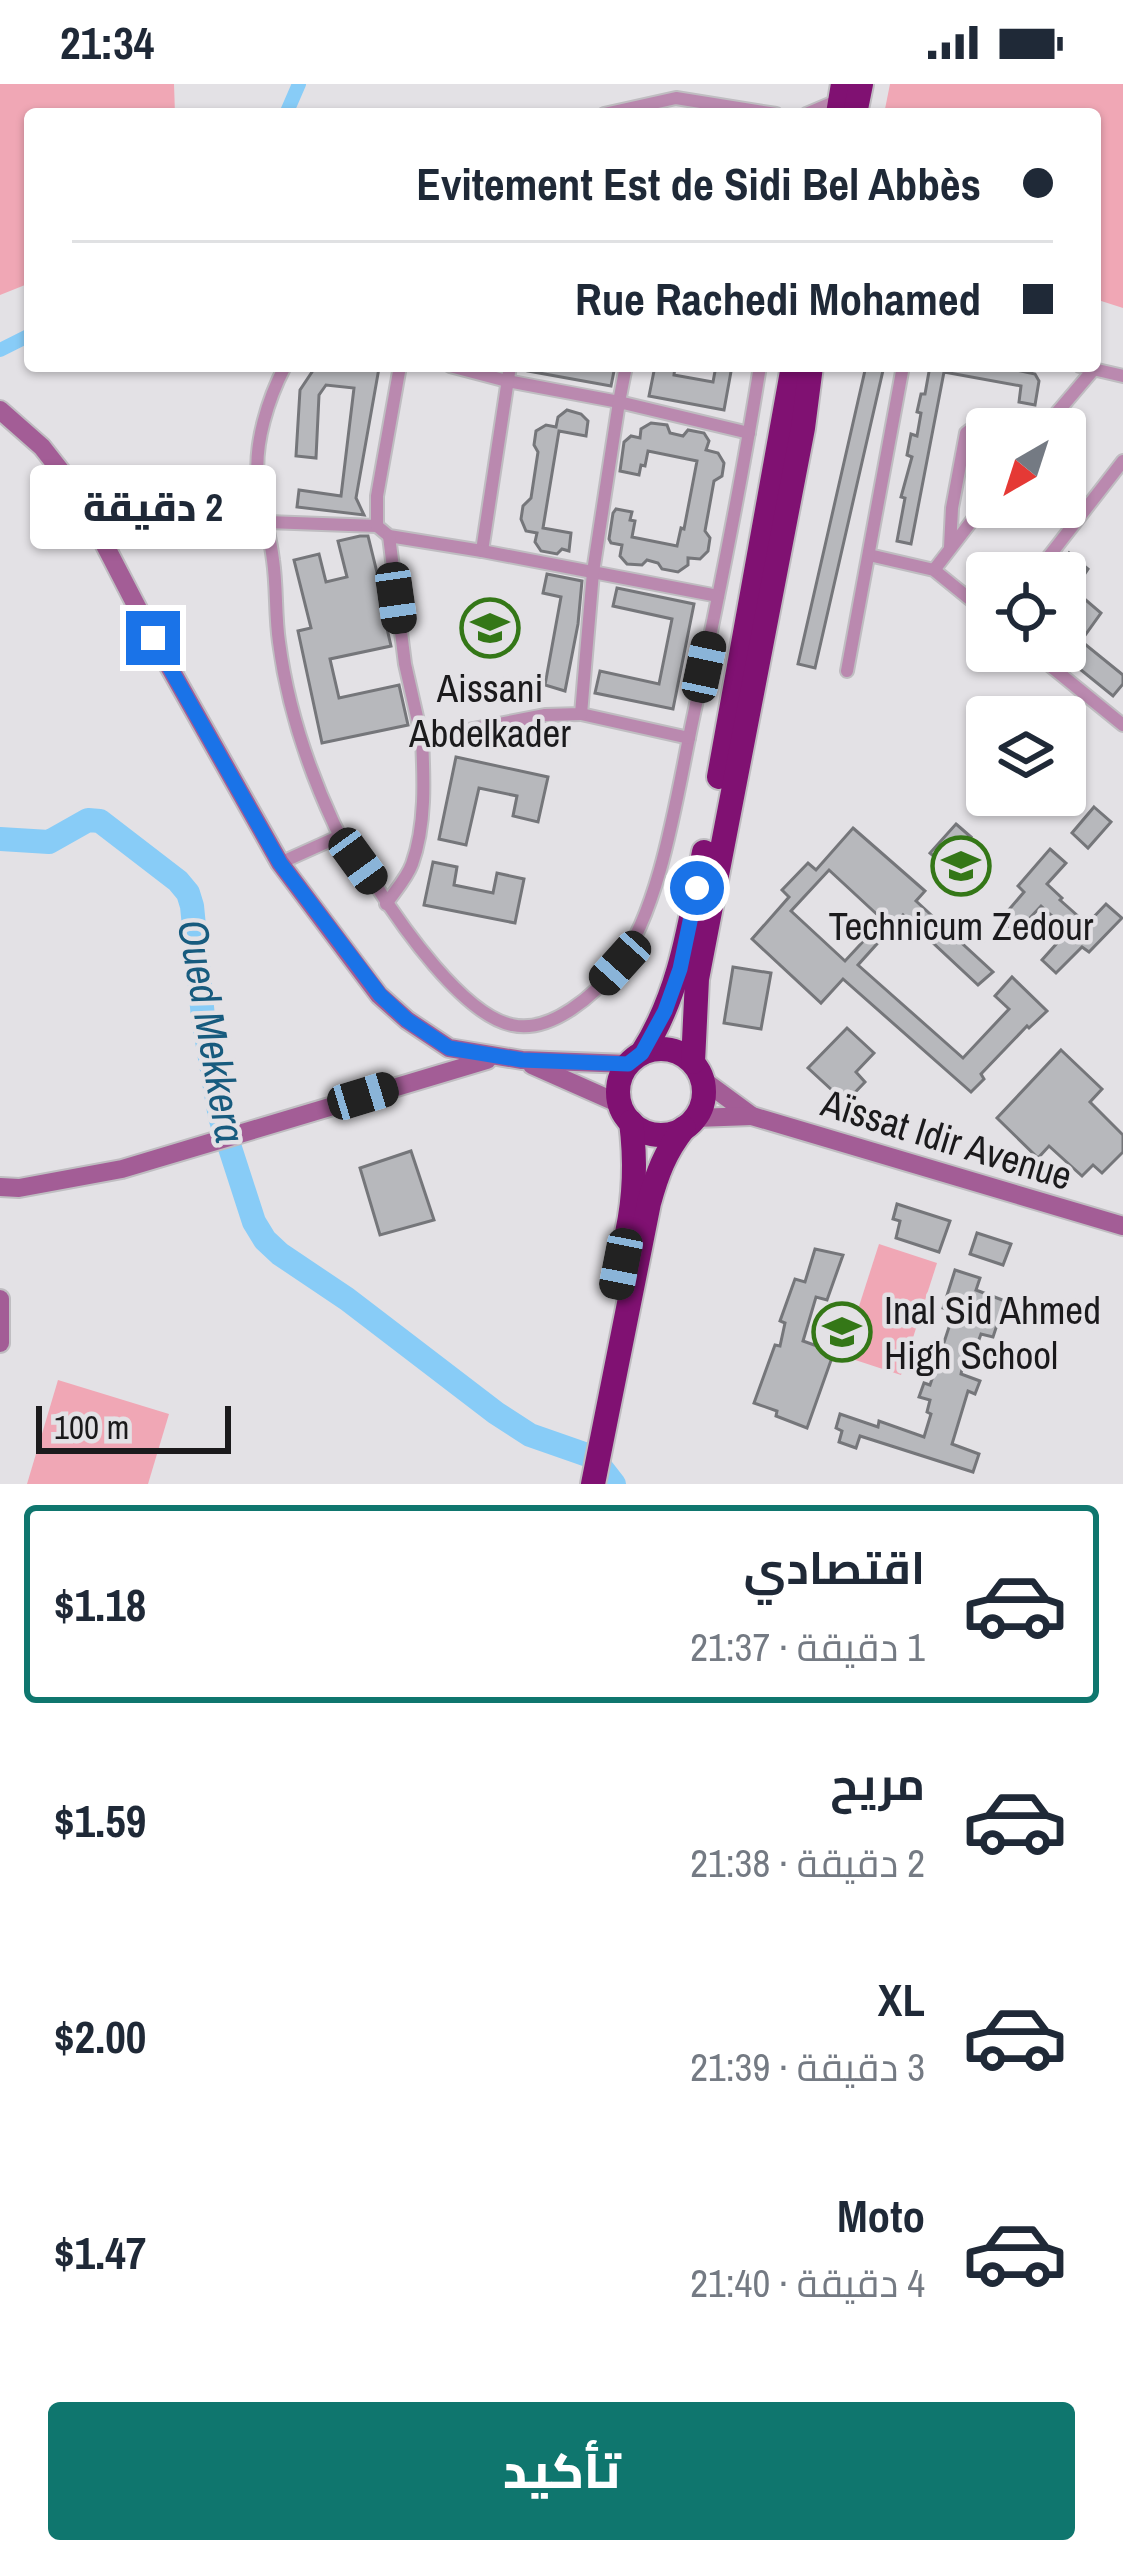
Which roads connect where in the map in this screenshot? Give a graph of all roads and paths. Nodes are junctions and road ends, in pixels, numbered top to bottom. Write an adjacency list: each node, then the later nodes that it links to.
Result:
1 (676, 98): 2 (street); 3 (street); 4 (street)
2 (631, 108)
3 (674, 108)
4 (738, 108)
5 (283, 372): 20 (street)
6 (399, 372): 21 (street)
7 (625, 372): 14 (street)
8 (759, 372): 18 (street)
9 (793, 372): 43 (highway)
10 (811, 372): 44 (highway)
11 (902, 372): 27 (street)
12 (1084, 372): 15 (street)
13 (509, 373): 14 (street); 25 (street)
14 (619, 401): 18 (street); 29 (street)
15 (1058, 408)
16 (0, 410): 39 (main road)
17 (966, 433): 24 (street)
18 (749, 434): 30 (street)
19 (1123, 461): 26 (street)
20 (267, 522): 21 (street); 38 (street)
21 (377, 526): 23 (street)
22 (966, 528): 24 (street)
23 (389, 536): 25 (street); 36 (street)
24 (950, 548): 28 (street)
25 (482, 551): 29 (street)
26 (1052, 552)
27 (869, 555): 28 (street); 32 (street)
28 (934, 570): 31 (street)
29 (593, 572): 30 (street); 34 (street)
30 (718, 596): 37 (street)
31 (966, 596)
32 (848, 671)
33 (1058, 672): 35 (street)
34 (580, 714): 36 (street); 37 (street)
35 (1123, 725)
36 (422, 739): 40 (street)
37 (689, 739): 41 (street)
38 (340, 836): 39 (street); 40 (street)
39 (280, 863): 42 (main road)
40 (386, 904): 41 (street)
41 (510, 1025): 42 (street)
42 (509, 1059): 43 (main road); 45 (main road); 48 (main road)
43 (635, 1059): 44 (highway); 45 (highway)
44 (698, 1071): 46 (main road); 47 (highway)
45 (626, 1113): 47 (highway); 52 (highway)
46 (752, 1116): 47 (main road); 49 (main road, Aïssat Idir Avenue)
47 (690, 1123): 52 (highway)
48 (0, 1187)
49 (1123, 1226)
50 (0, 1299): 51 (main road)
51 (0, 1343)
52 (596, 1431): 53 (highway); 54 (highway)
53 (579, 1484)
54 (593, 1484)

